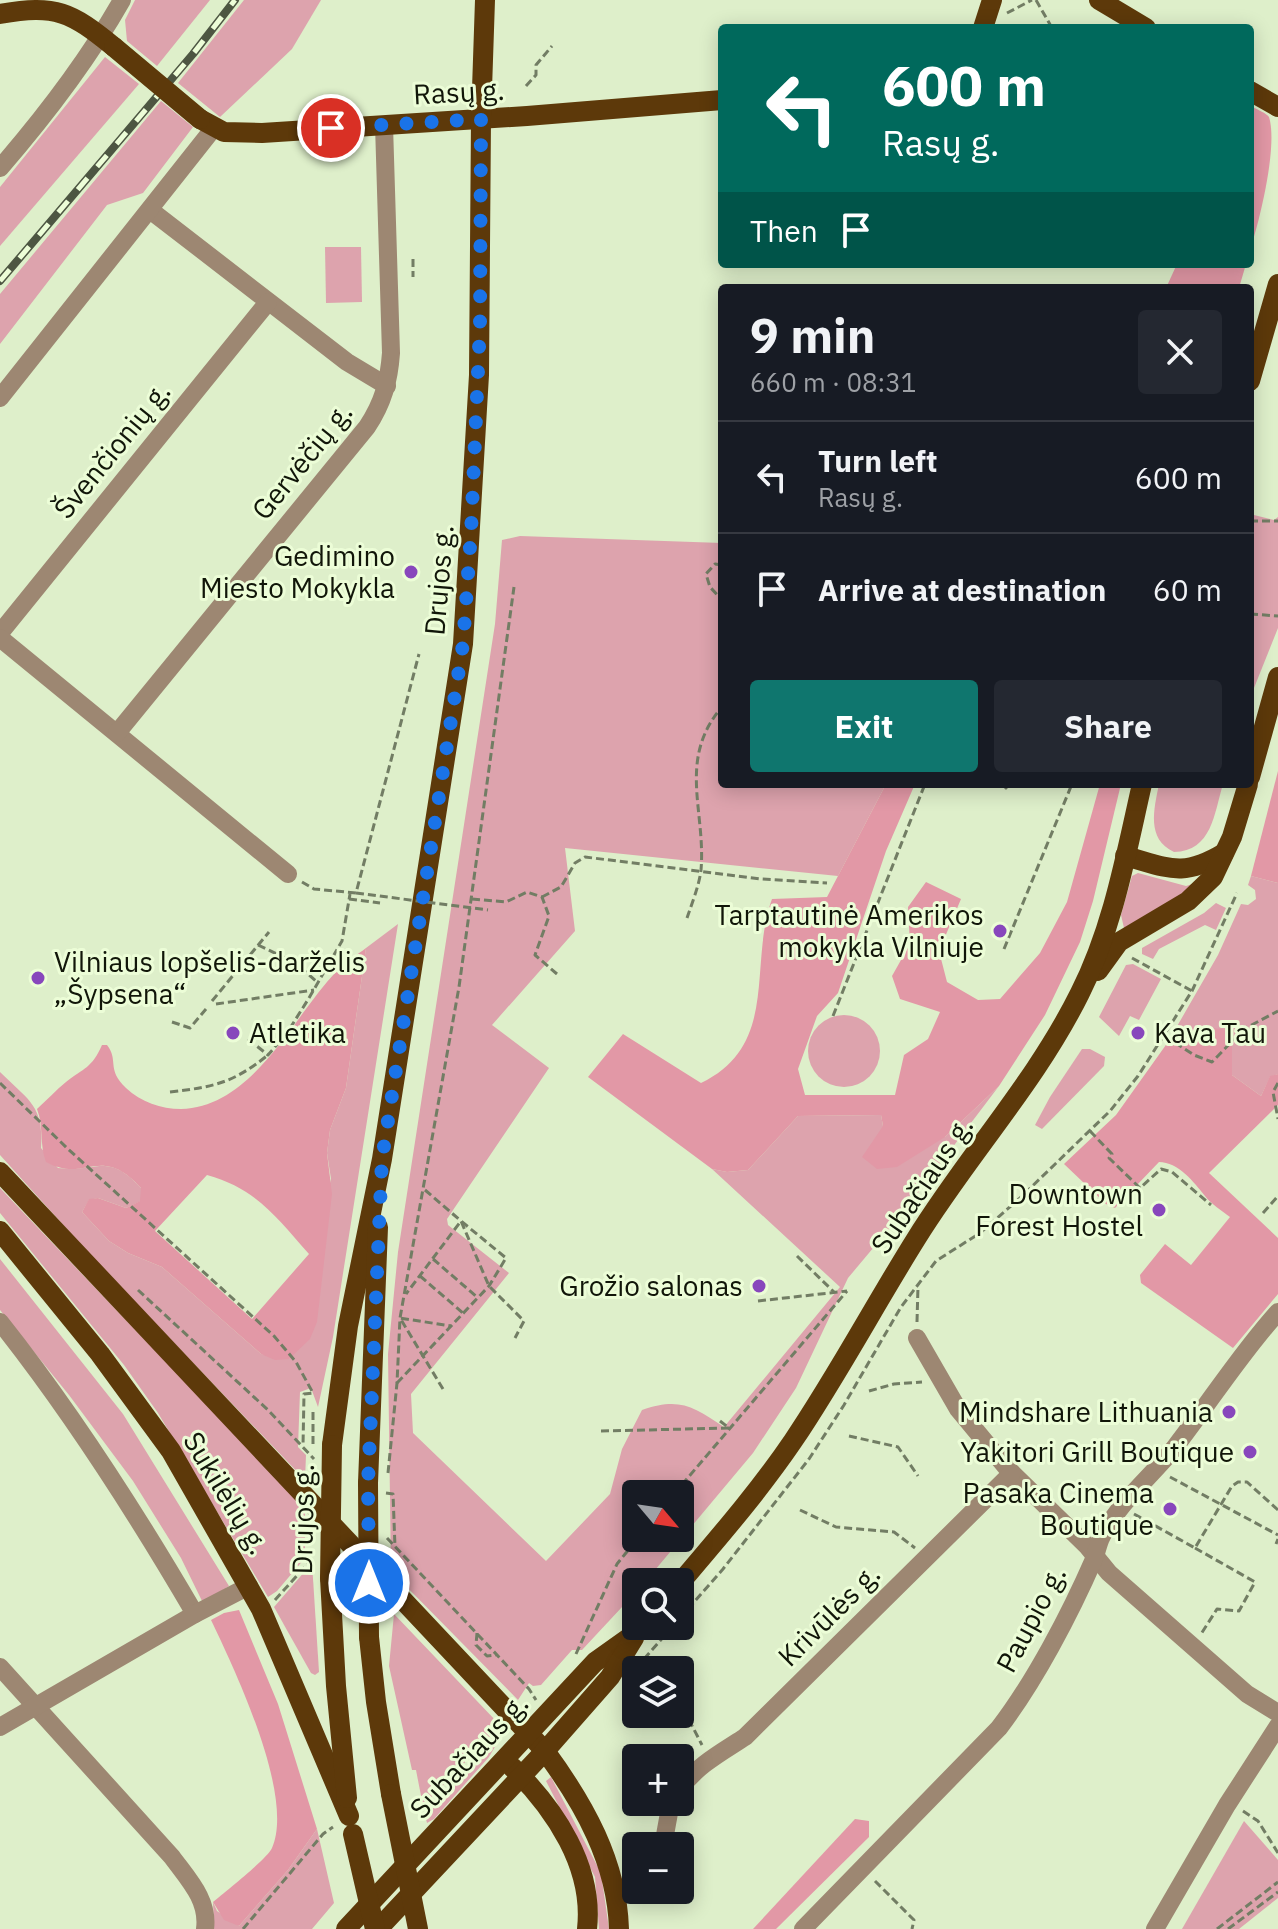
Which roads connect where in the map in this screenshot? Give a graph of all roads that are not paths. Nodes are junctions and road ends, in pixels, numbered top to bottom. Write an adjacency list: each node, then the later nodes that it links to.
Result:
1 (122, 0): 6 (street)
2 (485, 0): 10 (main road, Drujos g.)
3 (1099, 0): 5 (main road)
4 (0, 14): 6 (main road)
5 (1139, 24)
6 (108, 42): 11 (main road, bridge); 13 (street)
7 (1254, 93): 9 (main road)
8 (718, 100): 10 (main road, Rasų g.)
9 (1278, 107)
10 (481, 119): 12 (main road, Rasų g.); 30 (main road, Drujos g.)
11 (207, 124): 12 (main road, Rasų g.); 14 (street)
12 (384, 125): 18 (street, Gervėčių g.)
13 (0, 168)
14 (150, 210): 16 (street); 19 (street)
15 (1278, 284): 17 (main road)
16 (268, 302): 18 (street); 20 (street, Švenčionių g.)
17 (1254, 367)
18 (387, 386): 22 (street, Gervėčių g.)
19 (0, 398)
20 (0, 635): 22 (street)
21 (1278, 677): 23 (main road)
22 (117, 733): 28 (street)
23 (1254, 763)
24 (1141, 788): 27 (main road, Subačiaus g.)
25 (1247, 788): 26 (main road)
26 (1224, 853): 27 (main road); 29 (main road)
27 (1125, 856): 29 (main road, Subačiaus g.)
28 (288, 874)
29 (1082, 989): 38 (main road, Subačiaus g.)
30 (382, 1159): 53 (main road, Drujos g., bridge); 57 (main road, Drujos g., bridge)
31 (0, 1172): 48 (main road)
32 (0, 1231): 39 (main road, Sukilėlių g.)
33 (1278, 1312): 37 (street, Paupio g.)
34 (0, 1322): 40 (street)
35 (917, 1338): 36 (street)
36 (1012, 1473): 37 (street); 51 (street, Krivūlės g.)
37 (1095, 1557): 45 (street); 60 (street, Paupio g.)
38 (693, 1568)
39 (249, 1586): 40 (street); 53 (main road, Sukilėlių g.)
40 (195, 1614): 44 (street)
41 (625, 1640): 48 (main road, Subačiaus g.)
42 (633, 1640): 49 (main road, Subačiaus g.)
43 (0, 1667): 44 (street)
44 (37, 1707): 47 (street); 54 (street)
45 (1278, 1713)
46 (1278, 1726): 61 (street)
47 (0, 1727)
48 (529, 1734): 49 (main road); 50 (main road, Subačiaus g.)
49 (545, 1751): 52 (main road, Subačiaus g.); 59 (main road)
50 (504, 1759): 52 (main road); 55 (main road, Subačiaus g.)
51 (694, 1773)
52 (521, 1776): 56 (main road, Subačiaus g.); 58 (main road)
53 (351, 1825): 56 (main road, Drujos g., bridge)
54 (205, 1929)
55 (346, 1929)
56 (376, 1929)
57 (418, 1929)
58 (587, 1929)
59 (619, 1929)
60 (803, 1929)
61 (1155, 1929)

